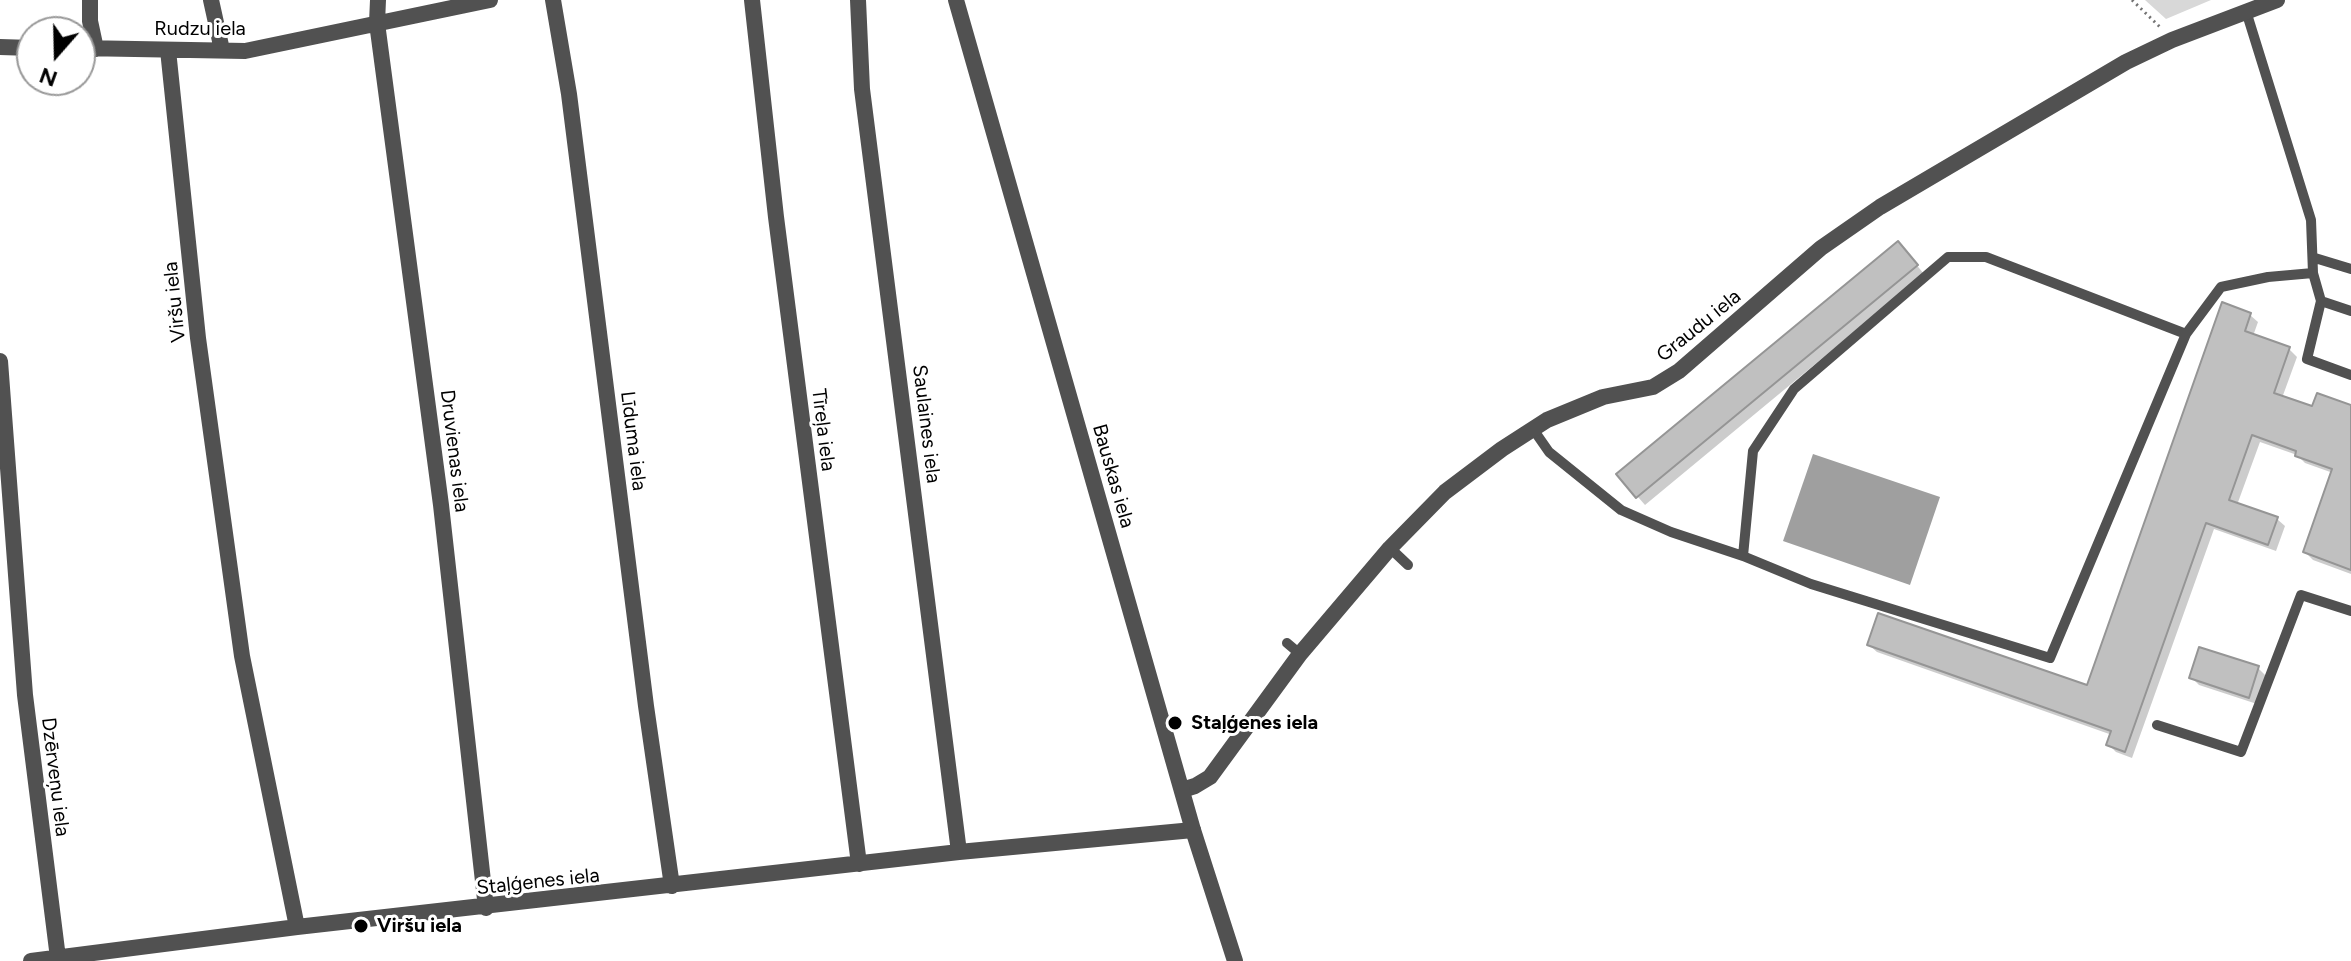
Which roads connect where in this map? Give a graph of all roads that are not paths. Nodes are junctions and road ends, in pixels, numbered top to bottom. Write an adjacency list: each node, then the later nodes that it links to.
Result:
1 (211, 0): 13 (street)
2 (378, 0): 10 (street, Druvienas iela)
3 (490, 0): 10 (street, Rudzu iela)
4 (553, 0): 32 (street, Līduma iela)
5 (752, 0): 31 (street, Tīreļa iela)
6 (858, 0): 30 (street, Saulaines iela)
7 (956, 0): 28 (street, Bauskas iela)
8 (2277, 0): 9 (street, Graudu iela)
9 (2246, 11): 14 (lane); 22 (street, Graudu iela)
10 (377, 23): 13 (street, Rudzu iela); 33 (street, Druvienas iela)
11 (96, 49): 12 (street, Rudzu iela)
12 (168, 50): 13 (street, Rudzu iela); 34 (street, Viršu iela)
13 (222, 50)
14 (2315, 258): 15 (lane); 16 (lane)
15 (2351, 269)
16 (2313, 273): 17 (lane); 19 (lane)
17 (2321, 301): 18 (lane); 21 (lane)
18 (2351, 311)
19 (2186, 334): 24 (lane); 24 (lane)
20 (0, 361): 35 (street, Dzērveņu iela)
21 (2351, 375)
22 (1533, 429): 23 (street, Graudu iela); 24 (lane)
23 (1390, 548): 25 (lane); 28 (street, Graudu iela)
24 (1743, 556)
25 (1408, 565)
26 (2351, 611): 27 (lane)
27 (2157, 725)
28 (1182, 790): 29 (street, Bauskas iela)
29 (1193, 830): 30 (street, Staļģenes iela); 37 (street, Bauskas iela)
30 (959, 852): 31 (street, Staļģenes iela)
31 (859, 864): 32 (street, Staļģenes iela)
32 (672, 886): 33 (street, Staļģenes iela)
33 (486, 908): 34 (street, Staļģenes iela)
34 (297, 927): 35 (street, Staļģenes iela)
35 (58, 958): 36 (street, Staļģenes iela)
36 (31, 961)
37 (1235, 961)

